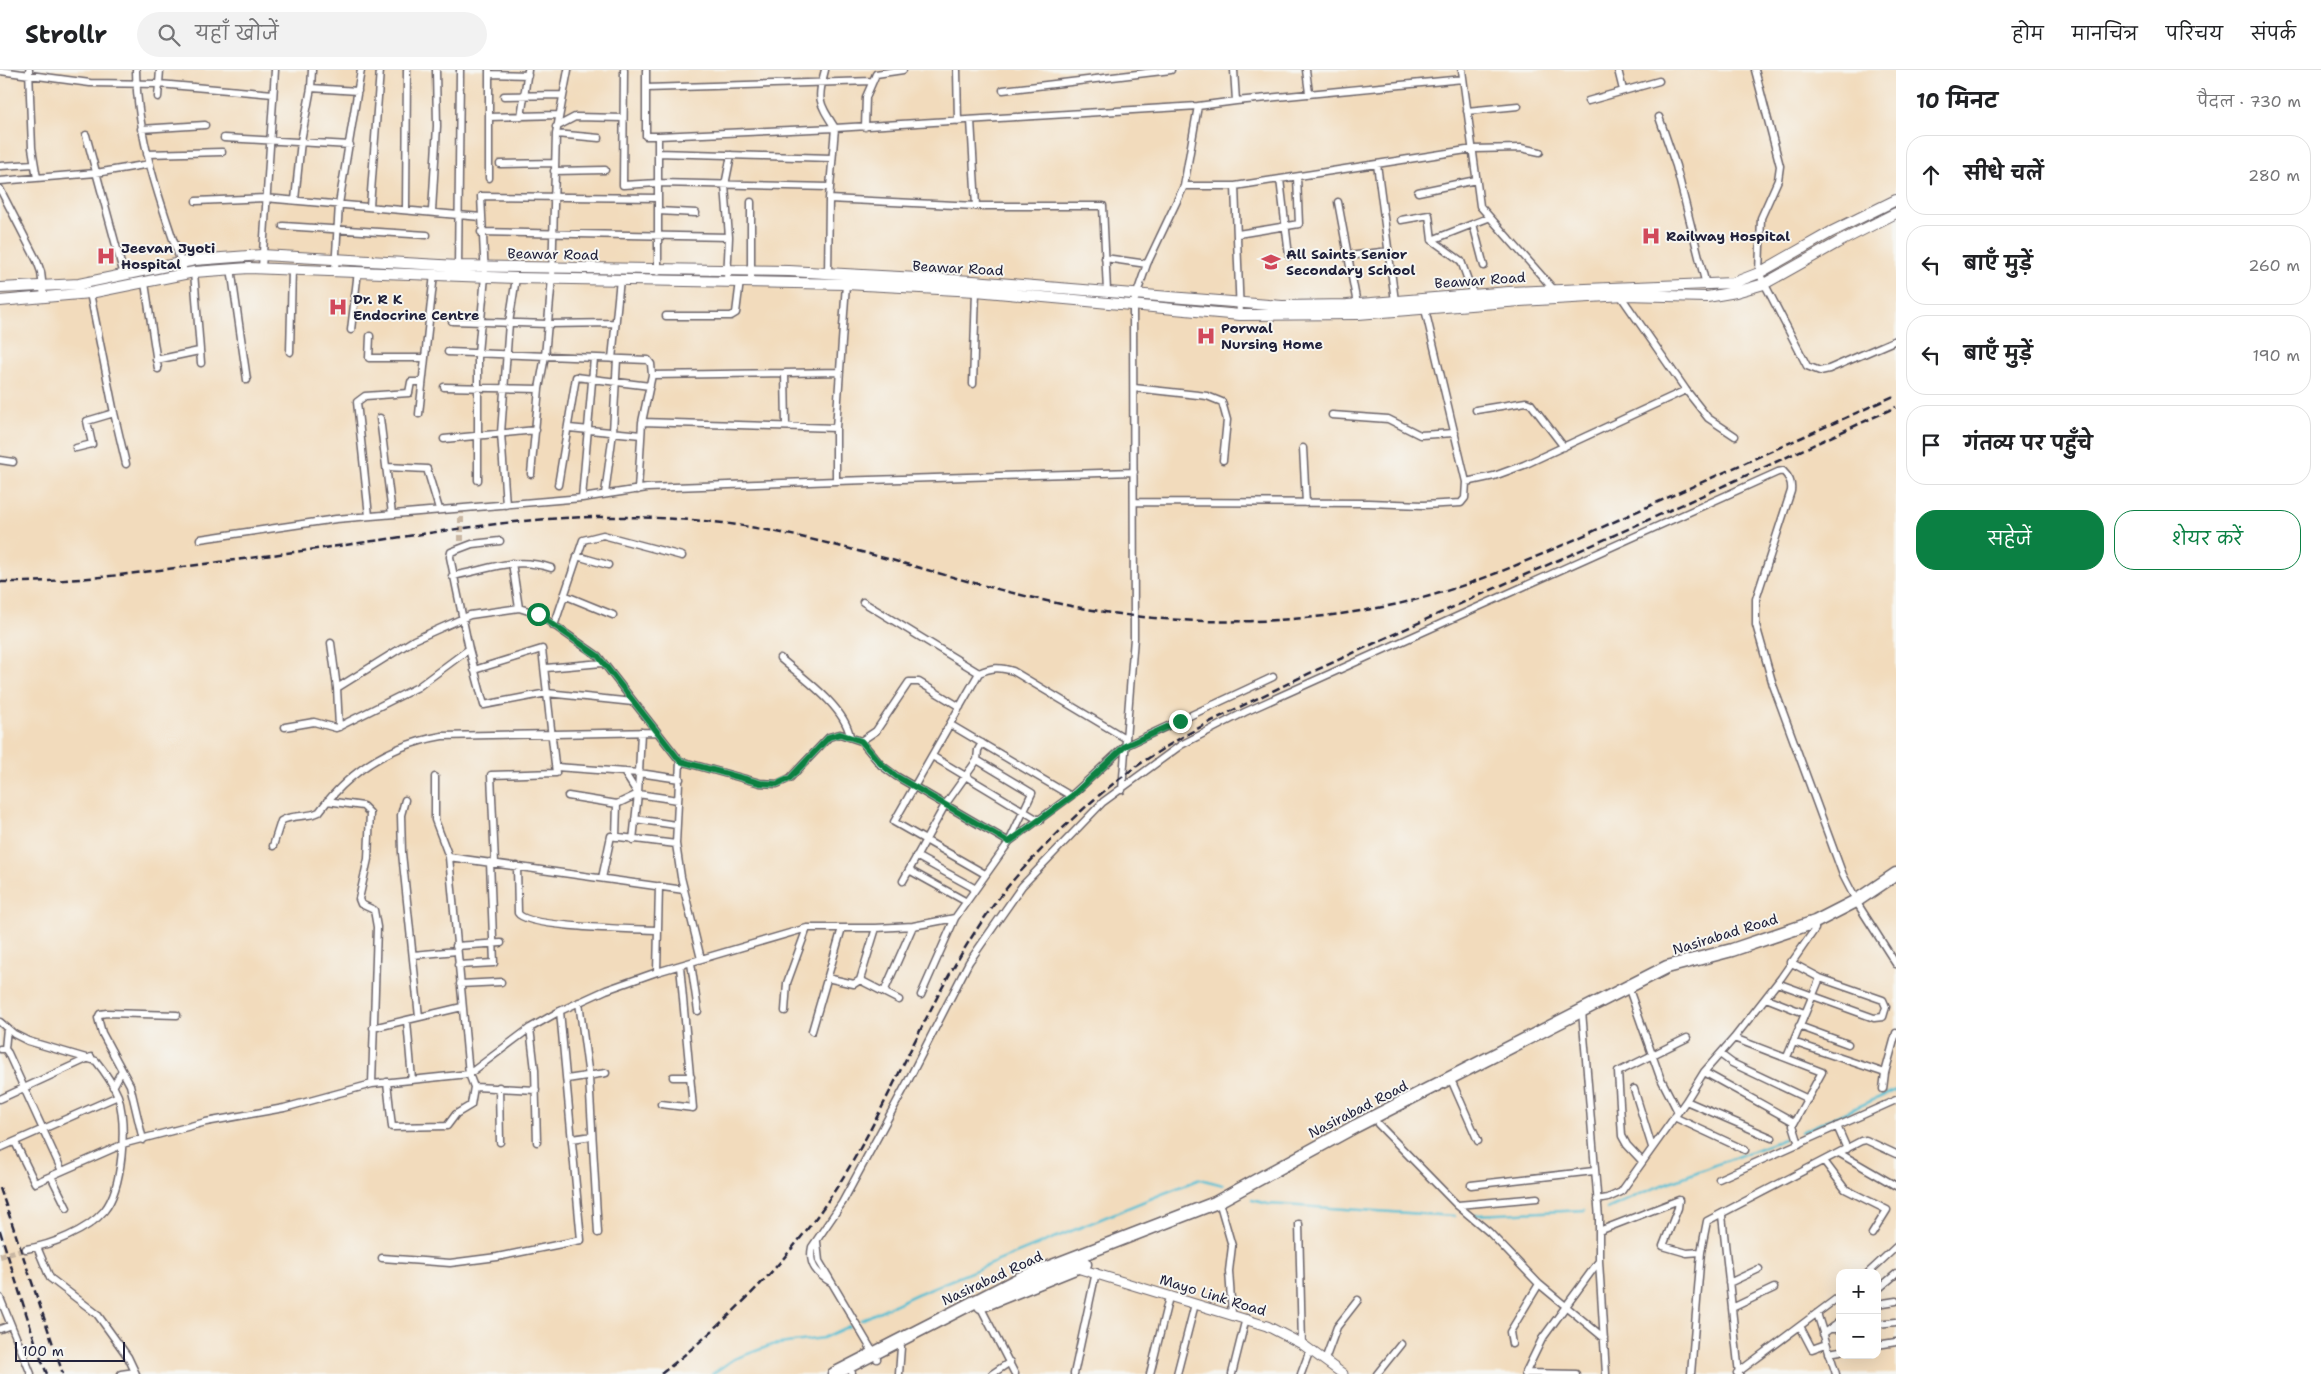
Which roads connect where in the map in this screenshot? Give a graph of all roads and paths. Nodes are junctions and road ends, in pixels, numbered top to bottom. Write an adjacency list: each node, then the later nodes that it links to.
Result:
1 (136, 70): 30 (street)
2 (160, 70): 31 (street)
3 (275, 70): 38 (street)
4 (312, 70): 32 (street)
5 (361, 70): 34 (street)
6 (380, 70): 104 (street)
7 (407, 70): 106 (street)
8 (436, 70): 107 (street)
9 (460, 70): 109 (street)
10 (568, 70): 40 (street)
11 (624, 70): 51 (street)
12 (646, 70): 33 (street)
13 (825, 70): 27 (street)
14 (903, 70): 28 (street)
15 (956, 70): 53 (street)
16 (1171, 70): 35 (street)
17 (1234, 70): 43 (street)
18 (1306, 70): 37 (street)
19 (1462, 70): 26 (street)
20 (1618, 70): 36 (street)
21 (1755, 70): 145 (street)
22 (0, 71): 25 (street)
23 (489, 72): 24 (street); 48 (street)
24 (528, 72): 39 (street)
25 (29, 73): 30 (street); 73 (street)
26 (1463, 79): 37 (street); 47 (street)
27 (820, 81): 28 (street); 33 (street); 57 (street)
28 (873, 81): 56 (street)
29 (1659, 81): 36 (street)
30 (136, 84): 31 (street); 58 (street)
31 (159, 84): 38 (street); 42 (street)
32 (311, 88): 34 (street); 64 (street)
33 (646, 88): 60 (street)
34 (358, 90): 65 (street)
35 (1003, 90)
36 (1623, 90): 44 (street)
37 (1309, 93): 43 (street)
38 (273, 94): 63 (street)
39 (526, 95): 40 (street); 41 (street); 49 (street)
40 (563, 95): 54 (street)
41 (504, 96)
42 (158, 97)
43 (1236, 101): 45 (street)
44 (1588, 101)
45 (1198, 106): 52 (street); 89 (street)
46 (1518, 106): 47 (street)
47 (1467, 112): 66 (street)
48 (489, 117): 49 (street); 83 (street)
49 (521, 117): 54 (street)
50 (1658, 117): 158 (street)
51 (623, 118): 54 (street); 87 (street)
52 (972, 120): 53 (street); 105 (street)
53 (958, 121): 56 (street)
54 (557, 123): 62 (street); 78 (street)
55 (205, 125): 58 (street)
56 (865, 126): 57 (street)
57 (834, 128): 60 (street); 72 (street)
58 (141, 129): 70 (street)
59 (86, 135): 80 (street)
60 (658, 136): 69 (street)
61 (224, 138): 63 (street)
62 (599, 138)
63 (270, 140): 64 (street); 95 (street)
64 (301, 141): 65 (street); 98 (street)
65 (350, 145): 103 (street)
66 (1472, 150): 68 (street); 76 (street); 85 (street)
67 (222, 152): 70 (street)
68 (1540, 152)
69 (658, 153): 71 (street); 87 (street)
70 (148, 154): 74 (street)
71 (730, 155): 72 (street); 88 (street)
72 (831, 158): 91 (street)
73 (34, 164): 77 (street); 82 (street)
74 (150, 164): 80 (street); 138 (street)
75 (500, 164): 78 (street)
76 (1377, 164): 81 (street); 126 (street)
77 (0, 166)
78 (554, 167): 79 (street); 94 (street)
79 (605, 170)
80 (96, 173): 82 (street); 146 (street)
81 (1297, 177): 84 (street); 117 (street)
82 (37, 178): 86 (street)
83 (489, 178)
84 (1280, 179): 90 (street); 117 (street)
85 (1476, 180): 93 (street); 113 (street)
86 (0, 181)
87 (658, 183): 88 (street); 96 (street)
88 (725, 185): 91 (street); 124 (street)
89 (1184, 186): 90 (street); 132 (street)
90 (1235, 186): 121 (street)
91 (829, 187): 97 (street)
92 (0, 189): 159 (street)
93 (1418, 192)
94 (554, 197): 96 (street); 112 (street); 120 (street)
95 (265, 198): 98 (street); 100 (street); 127 (street)
96 (658, 198): 108 (street)
97 (829, 199): 105 (street); 150 (street)
98 (295, 200): 103 (street)
99 (1896, 200): 145 (main road, Beawar Road)
100 (196, 201)
101 (751, 202): 148 (street)
102 (1338, 202): 129 (street)
103 (339, 204): 104 (street); 118 (street)
104 (370, 206): 106 (street)
105 (976, 206): 131 (street)
106 (406, 209): 107 (street)
107 (432, 211): 109 (street)
108 (658, 211): 111 (street); 123 (street)
109 (458, 213): 112 (street); 141 (street)
110 (1896, 213): 156 (main road, Beawar Road)
111 (696, 214)
112 (481, 217): 119 (street)
113 (1488, 218): 115 (street); 167 (street)
114 (1401, 220): 125 (street)
115 (1472, 224): 125 (street); 133 (street)
116 (283, 226): 118 (street)
117 (1285, 228): 121 (street); 128 (street)
118 (337, 230): 122 (street); 130 (street)
119 (481, 232): 120 (street); 142 (street)
120 (554, 234): 123 (street); 143 (street)
121 (1238, 234): 171 (street)
122 (427, 235)
123 (658, 237): 124 (street); 137 (street)
124 (729, 237): 147 (street)
125 (1432, 240): 166 (street)
126 (1389, 251): 129 (street); 170 (street)
127 (262, 255): 130 (main road, Beawar Road); 135 (street); 138 (main road, Beawar Road)
128 (1289, 256)
129 (1349, 256): 172 (street)
130 (336, 258): 139 (street); 141 (main road, Beawar Road)
131 (1104, 258): 132 (street); 161 (street)
132 (1147, 264): 165 (street)
133 (1484, 266)
134 (231, 268): 135 (main road, Beawar Road); 138 (main road, Beawar Road); 202 (street)
135 (262, 268): 136 (main road, Beawar Road)
136 (292, 269): 139 (main road, Beawar Road); 188 (street)
137 (658, 269): 143 (main road, Beawar Road); 147 (main road, Beawar Road); 152 (street)
138 (187, 270): 146 (main road, Beawar Road); 154 (main road, Beawar Road); 187 (street)
139 (335, 270): 140 (main road, Beawar Road)
140 (358, 271): 144 (main road, Beawar Road); 184 (street)
141 (458, 271): 142 (main road, Beawar Road); 144 (main road, Beawar Road)
142 (484, 271): 143 (main road, Beawar Road); 149 (main road, Beawar Road); 180 (street)
143 (552, 273): 149 (main road, Beawar Road); 151 (main road, Beawar Road); 183 (street)
144 (434, 274): 193 (street)
145 (1759, 274): 156 (street); 158 (main road, Beawar Road)
146 (124, 275): 159 (main road, Beawar Road)
147 (727, 275): 148 (main road, Beawar Road); 152 (main road, Beawar Road); 153 (main road, Beawar Road)
148 (750, 276): 150 (main road, Beawar Road); 153 (main road, Beawar Road)
149 (516, 278): 181 (street)
150 (828, 279): 155 (main road, Beawar Road); 161 (main road, Beawar Road)
151 (620, 280): 152 (main road, Beawar Road); 182 (street)
152 (659, 281)
153 (740, 281): 178 (street)
154 (144, 282): 163 (main road, Beawar Road); 196 (street)
155 (846, 284): 160 (main road, Beawar Road); 199 (street)
156 (1764, 284): 162 (main road, Beawar Road); 186 (street)
157 (0, 285): 159 (main road, Beawar Road)
158 (1706, 285): 162 (main road, Beawar Road)
159 (54, 291): 163 (main road, Beawar Road); 169 (main road, Beawar Road)
160 (976, 291): 173 (main road, Beawar Road); 206 (street)
161 (1107, 291): 165 (main road, Beawar Road)
162 (1645, 291): 164 (main road, Beawar Road)
163 (90, 293): 215 (street)
164 (1621, 293): 167 (main road, Beawar Road); 213 (street)
165 (1137, 294): 171 (main road, Beawar Road); 173 (street)
166 (1473, 294): 167 (main road, Beawar Road); 168 (main road, Beawar Road)
167 (1556, 294): 174 (main road, Beawar Road)
168 (1423, 298): 170 (main road, Beawar Road); 174 (street)
169 (0, 301)
170 (1395, 301): 172 (main road, Beawar Road)
171 (1239, 303): 176 (main road, Beawar Road); 177 (street)
172 (1357, 304): 175 (main road, Beawar Road)
173 (1133, 305): 177 (main road, Beawar Road); 211 (street)
174 (1425, 309): 175 (main road, Beawar Road); 227 (street)
175 (1319, 310): 176 (main road, Beawar Road)
176 (1282, 311): 177 (main road, Beawar Road)
177 (1240, 315)
178 (666, 316)
179 (452, 321): 180 (street)
180 (479, 322): 181 (street); 190 (street)
181 (509, 323): 183 (street); 191 (street)
182 (615, 323): 183 (street); 195 (street)
183 (548, 324): 192 (street)
184 (351, 330)
185 (370, 336): 193 (street)
186 (1896, 340)
187 (200, 351): 196 (street); 197 (street)
188 (290, 352)
189 (448, 352): 190 (street)
190 (478, 353): 191 (street); 209 (street)
191 (508, 355): 192 (street); 210 (street)
192 (545, 356): 194 (street); 212 (street)
193 (424, 358): 204 (street)
194 (594, 358): 195 (street); 203 (street)
195 (614, 359): 201 (street); 205 (street)
196 (156, 360): 198 (street)
197 (201, 363)
198 (158, 369)
199 (840, 372): 200 (street); 222 (street)
200 (785, 373): 201 (street); 220 (street)
201 (652, 375): 207 (street)
202 (247, 380)
203 (593, 380): 205 (street); 221 (street); 224 (street)
204 (422, 382): 216 (street); 254 (street)
205 (617, 384): 207 (street); 225 (street)
206 (974, 384)
207 (650, 386): 219 (street)
208 (444, 387): 209 (street)
209 (477, 387): 210 (street); 229 (street)
210 (503, 388): 212 (street); 226 (street)
211 (1134, 388): 236 (street); 240 (street)
212 (539, 389): 223 (street)
213 (1686, 390): 230 (street); 232 (street)
214 (1476, 410): 232 (street)
215 (114, 413): 233 (street); 238 (street)
216 (419, 414)
217 (1332, 415): 227 (street)
218 (380, 418): 239 (street)
219 (642, 422): 220 (street); 228 (street)
220 (786, 425): 222 (street)
221 (569, 428): 224 (street); 245 (street)
222 (836, 428): 243 (street)
223 (536, 430): 226 (street); 241 (street)
224 (588, 430): 225 (street); 248 (street)
225 (613, 432): 228 (street); 247 (street)
226 (501, 433): 229 (street); 251 (street)
227 (1455, 434): 244 (street)
228 (641, 435): 246 (street)
229 (476, 436): 231 (street); 242 (street)
230 (1735, 436)
231 (444, 439)
232 (1564, 447): 244 (street)
233 (76, 448)
234 (1303, 448): 250 (street)
235 (0, 460): 237 (street)
236 (1223, 460)
237 (13, 462)
238 (126, 464)
239 (386, 467): 252 (street); 253 (street)
240 (1134, 472): 243 (street); 249 (street)
241 (531, 474)
242 (478, 480)
243 (836, 481): 246 (street)
244 (1466, 482): 250 (street)
245 (558, 485)
246 (638, 490): 247 (street)
247 (605, 494): 248 (street)
248 (582, 498): 251 (street)
249 (1134, 502): 250 (street); 288 (street)
250 (1306, 503)
251 (506, 505): 252 (street)
252 (439, 509): 253 (street)
253 (392, 514): 254 (street)
254 (369, 516): 255 (street)
255 (200, 539)
256 (500, 541): 262 (street)
257 (577, 556): 258 (street); 260 (street); 263 (street)
258 (682, 556)
259 (512, 562): 261 (street); 262 (street); 265 (street)
260 (608, 565)
261 (551, 568)
262 (452, 576): 267 (street)
263 (564, 595): 266 (street); 268 (street)
264 (863, 602): 275 (street)
265 (519, 608): 267 (street); 268 (street)
266 (614, 615)
267 (464, 618): 270 (street); 277 (street)
268 (554, 626): 272 (street)
269 (330, 643): 277 (street)
270 (469, 650): 274 (street); 283 (street)
271 (780, 658): 287 (street)
272 (602, 663): 273 (street); 279 (street)
273 (546, 668): 274 (street); 278 (street)
274 (474, 670): 278 (street)
275 (979, 673): 280 (street); 288 (street)
276 (1273, 677): 291 (street)
277 (337, 688): 283 (street)
278 (547, 693): 279 (street); 286 (street)
279 (633, 702): 285 (street)
280 (960, 707): 281 (street); 289 (street)
281 (951, 725): 290 (street); 292 (street)
282 (285, 727): 283 (street)
283 (339, 727)
284 (641, 732): 285 (street); 286 (street); 297 (street)
285 (657, 732): 294 (street)
286 (552, 734): 295 (street); 308 (street)
287 (850, 736): 289 (street); 294 (street)
288 (1125, 738): 291 (street)
289 (861, 741): 301 (street)
290 (982, 743): 293 (street); 305 (street)
291 (1125, 746): 302 (street); 305 (street)
292 (932, 756): 298 (street); 301 (street)
293 (977, 760): 298 (street); 311 (street)
294 (680, 761): 300 (street)
295 (556, 767): 296 (street); 323 (street)
296 (624, 772): 297 (street); 303 (street)
297 (639, 773): 300 (street); 303 (street)
298 (964, 775): 310 (street); 311 (street)
299 (435, 777): 322 (street)
300 (680, 779): 307 (street)
301 (912, 787): 310 (street); 317 (street)
302 (1122, 790): 335 (street); 505 (street)
303 (638, 794): 307 (street); 309 (street); 312 (street)
304 (568, 796): 309 (street)
305 (1072, 796): 313 (street)
306 (405, 800): 346 (street)
307 (678, 800): 314 (street)
308 (327, 802): 320 (street); 380 (street)
309 (617, 804): 315 (street)
310 (945, 805): 317 (street); 318 (street)
311 (1023, 810): 313 (street); 318 (street)
312 (635, 819): 314 (street); 316 (street)
313 (1040, 821): 318 (street)
314 (676, 825): 319 (street)
315 (616, 837): 316 (street); 328 (street)
316 (633, 840): 319 (street)
317 (926, 840): 321 (street); 326 (street)
318 (1009, 842): 326 (street)
319 (676, 844): 333 (street)
320 (273, 846)
321 (916, 856): 325 (street); 332 (street)
322 (449, 857): 323 (street); 345 (street)
323 (492, 862): 324 (street); 343 (street)
324 (517, 866): 328 (street); 342 (street)
325 (909, 870): 329 (street); 334 (street)
326 (985, 874): 332 (street)
327 (1896, 874): 335 (highway, Nasirabad Road)
328 (602, 878): 331 (street)
329 (903, 881)
330 (1896, 881): 335 (highway, Nasirabad Road)
331 (659, 886): 333 (street); 342 (street)
332 (974, 888): 334 (street)
333 (684, 890): 347 (street)
334 (965, 901): 336 (street)
335 (1857, 904): 338 (highway, Nasirabad Road); 350 (street)
336 (955, 918): 337 (street); 364 (street)
337 (913, 926): 341 (street); 361 (street)
338 (1815, 926): 348 (street); 353 (highway, Nasirabad Road)
339 (807, 928): 340 (street); 347 (street); 371 (street)
340 (842, 928): 341 (street); 355 (street)
341 (876, 928): 357 (street)
342 (657, 930): 354 (street)
343 (493, 943): 344 (street); 345 (street); 351 (street)
344 (501, 943)
345 (456, 948): 346 (street); 351 (street)
346 (413, 956): 375 (street)
347 (701, 959): 349 (street)
348 (1790, 962): 356 (street); 359 (street)
349 (691, 963): 352 (street); 370 (street)
350 (1896, 964)
351 (458, 965): 360 (street)
352 (680, 966): 354 (street); 400 (street)
353 (1668, 970): 362 (highway, Nasirabad Road); 374 (highway, Nasirabad Road)
354 (656, 972): 367 (street)
355 (828, 978): 357 (street); 382 (street)
356 (1820, 978): 363 (street); 363 (street)
357 (860, 980): 361 (street)
358 (501, 982): 360 (street)
359 (1777, 983): 363 (street); 365 (street)
360 (460, 984): 368 (street)
361 (884, 992): 366 (street)
362 (1630, 992): 374 (highway, Nasirabad Road); 389 (street)
363 (1812, 994): 372 (street)
364 (922, 996)
365 (1766, 998): 372 (street); 385 (street)
366 (899, 1000)
367 (579, 1002): 369 (street); 398 (street)
368 (462, 1007): 375 (street); 397 (street)
369 (560, 1011): 381 (street); 401 (street)
370 (698, 1011)
371 (785, 1011)
372 (1804, 1013): 378 (street)
373 (177, 1015): 393 (street)
374 (1583, 1015): 405 (highway, Nasirabad Road); 442 (street); 463 (highway, Nasirabad Road)
375 (419, 1017): 376 (street)
376 (407, 1021): 380 (street); 402 (street)
377 (0, 1022): 379 (street)
378 (1799, 1026): 386 (street); 387 (street)
379 (7, 1028): 388 (street); 391 (street)
380 (373, 1028): 404 (street)
381 (530, 1028): 397 (street); 412 (street)
382 (812, 1031)
383 (1896, 1033): 395 (street)
384 (1687, 1038): 389 (street)
385 (1734, 1038): 390 (street); 392 (street)
386 (1792, 1042): 392 (street); 395 (street)
387 (1848, 1044)
388 (2, 1049): 409 (street)
389 (1653, 1054): 419 (street); 439 (street)
390 (1720, 1054): 394 (street); 415 (street)
391 (90, 1057): 408 (street); 409 (street)
392 (1787, 1057): 415 (street)
393 (122, 1072): 408 (street); 429 (street)
394 (1704, 1072): 417 (street); 421 (street)
395 (1885, 1072): 411 (street)
396 (606, 1073): 398 (street)
397 (469, 1074): 402 (street); 406 (street)
398 (589, 1076): 401 (street); 424 (street)
399 (673, 1077): 400 (street)
400 (692, 1077): 418 (street)
401 (567, 1079): 426 (street)
402 (412, 1080): 403 (street)
403 (387, 1082): 404 (street); 406 (street)
404 (372, 1084): 429 (street)
405 (1452, 1084): 420 (highway, Nasirabad Road); 427 (street)
406 (474, 1087): 407 (street)
407 (499, 1087): 412 (street); 430 (street)
408 (113, 1088): 413 (street)
409 (24, 1089): 414 (street); 423 (street)
410 (1634, 1089): 433 (street)
411 (1883, 1089)
412 (536, 1090): 431 (street)
413 (118, 1096): 423 (street); 429 (street)
414 (0, 1099)
415 (1808, 1100): 421 (street)
416 (1896, 1100): 422 (street)
417 (1686, 1101): 419 (street); 425 (street)
418 (661, 1104)
419 (1676, 1114): 433 (street); 436 (street)
420 (1378, 1124): 449 (street); 451 (highway, Nasirabad Road)
421 (1793, 1125): 432 (street)
422 (1837, 1126): 432 (street); 435 (street)
423 (42, 1130): 428 (street); 441 (street)
424 (592, 1136): 426 (street); 455 (street)
425 (1772, 1138)
426 (572, 1139): 461 (street)
427 (1478, 1141)
428 (15, 1142): 434 (street); 443 (street)
429 (133, 1142): 441 (street); 457 (street)
430 (500, 1142)
431 (537, 1142)
432 (1798, 1142): 444 (street)
433 (1652, 1147): 439 (street)
434 (0, 1148)
435 (1847, 1149): 437 (street); 438 (street)
436 (1745, 1150)
437 (1839, 1153): 440 (street); 446 (street)
438 (1896, 1154)
439 (1642, 1160): 448 (street)
440 (1824, 1161): 452 (street); 456 (street)
441 (62, 1171): 443 (street)
442 (1594, 1171): 445 (street); 448 (street)
443 (52, 1176): 450 (street)
444 (1718, 1179)
445 (1471, 1185)
446 (1896, 1186)
447 (1536, 1198): 449 (street)
448 (1597, 1201): 454 (street)
449 (1460, 1207): 469 (street)
450 (67, 1208)
451 (1221, 1208): 463 (highway, Nasirabad Road); 482 (street)
452 (1722, 1215): 460 (street); 468 (street)
453 (1298, 1224): 496 (street)
454 (1599, 1231): 460 (street); 462 (street)
455 (598, 1233)
456 (1872, 1234)
457 (37, 1247): 459 (street); 509 (street)
458 (1896, 1247): 464 (street)
459 (26, 1249)
460 (1700, 1252): 527 (street)
461 (382, 1258)
462 (1598, 1261): 479 (street); 494 (street)
463 (1071, 1264): 466 (street, Mayo Link Road); 480 (highway, Nasirabad Road); 505 (highway, Nasirabad Road)
464 (1872, 1269)
465 (1759, 1270): 468 (street)
466 (1096, 1272): 472 (street, Mayo Link Road); 518 (street)
467 (1896, 1274): 470 (street)
468 (1730, 1283): 481 (street)
469 (1539, 1284): 479 (street); 498 (street)
470 (1881, 1287)
471 (1774, 1288): 481 (street)
472 (1169, 1297): 478 (street, Mayo Link Road); 519 (street)
473 (0, 1298): 488 (street)
474 (1836, 1299): 483 (street)
475 (1358, 1300): 506 (street)
476 (1896, 1301): 477 (street)
477 (1881, 1303)
478 (1195, 1304): 482 (street, Mayo Link Road); 520 (street)
479 (1565, 1305): 494 (street); 524 (street)
480 (980, 1306): 501 (highway, Nasirabad Road); 507 (street)
481 (1732, 1308): 510 (street)
482 (1232, 1314): 484 (street, Mayo Link Road)
483 (1817, 1314): 489 (street); 493 (street)
484 (1246, 1318): 496 (street, Mayo Link Road); 521 (street)
485 (1896, 1322): 487 (street)
486 (1836, 1324): 490 (street)
487 (1881, 1324)
488 (11, 1326): 492 (street); 511 (street)
489 (1800, 1326): 499 (street); 510 (street)
490 (1830, 1329): 491 (street); 493 (street)
491 (1836, 1329)
492 (0, 1330)
493 (1823, 1334): 499 (street)
494 (1604, 1338): 526 (street)
495 (1896, 1342): 500 (street)
496 (1302, 1344): 502 (street, Mayo Link Road)
497 (1401, 1344): 523 (street)
498 (1512, 1344)
499 (1826, 1344): 504 (street)
500 (1881, 1344)
501 (901, 1347): 505 (highway, Nasirabad Road); 515 (street)
502 (1310, 1350): 506 (street, Mayo Link Road); 522 (street)
503 (1836, 1352): 504 (street)
504 (1829, 1353): 528 (street)
505 (876, 1356): 513 (highway, Nasirabad Road); 514 (highway, Nasirabad Road)
506 (1324, 1360): 508 (street, Mayo Link Road)
507 (1010, 1362): 516 (street); 517 (street)
508 (1338, 1372)
509 (136, 1373): 512 (street)
510 (1738, 1373)
511 (30, 1374)
512 (121, 1374)
513 (834, 1374)
514 (852, 1374)
515 (899, 1374)
516 (992, 1374)
517 (1015, 1374)
518 (1074, 1374)
519 (1150, 1374)
520 (1177, 1374)
521 (1232, 1374)
522 (1301, 1374)
523 (1377, 1374)
524 (1526, 1374): 525 (street)
525 (1576, 1374)
526 (1606, 1374)
527 (1692, 1374)
528 (1836, 1374)

